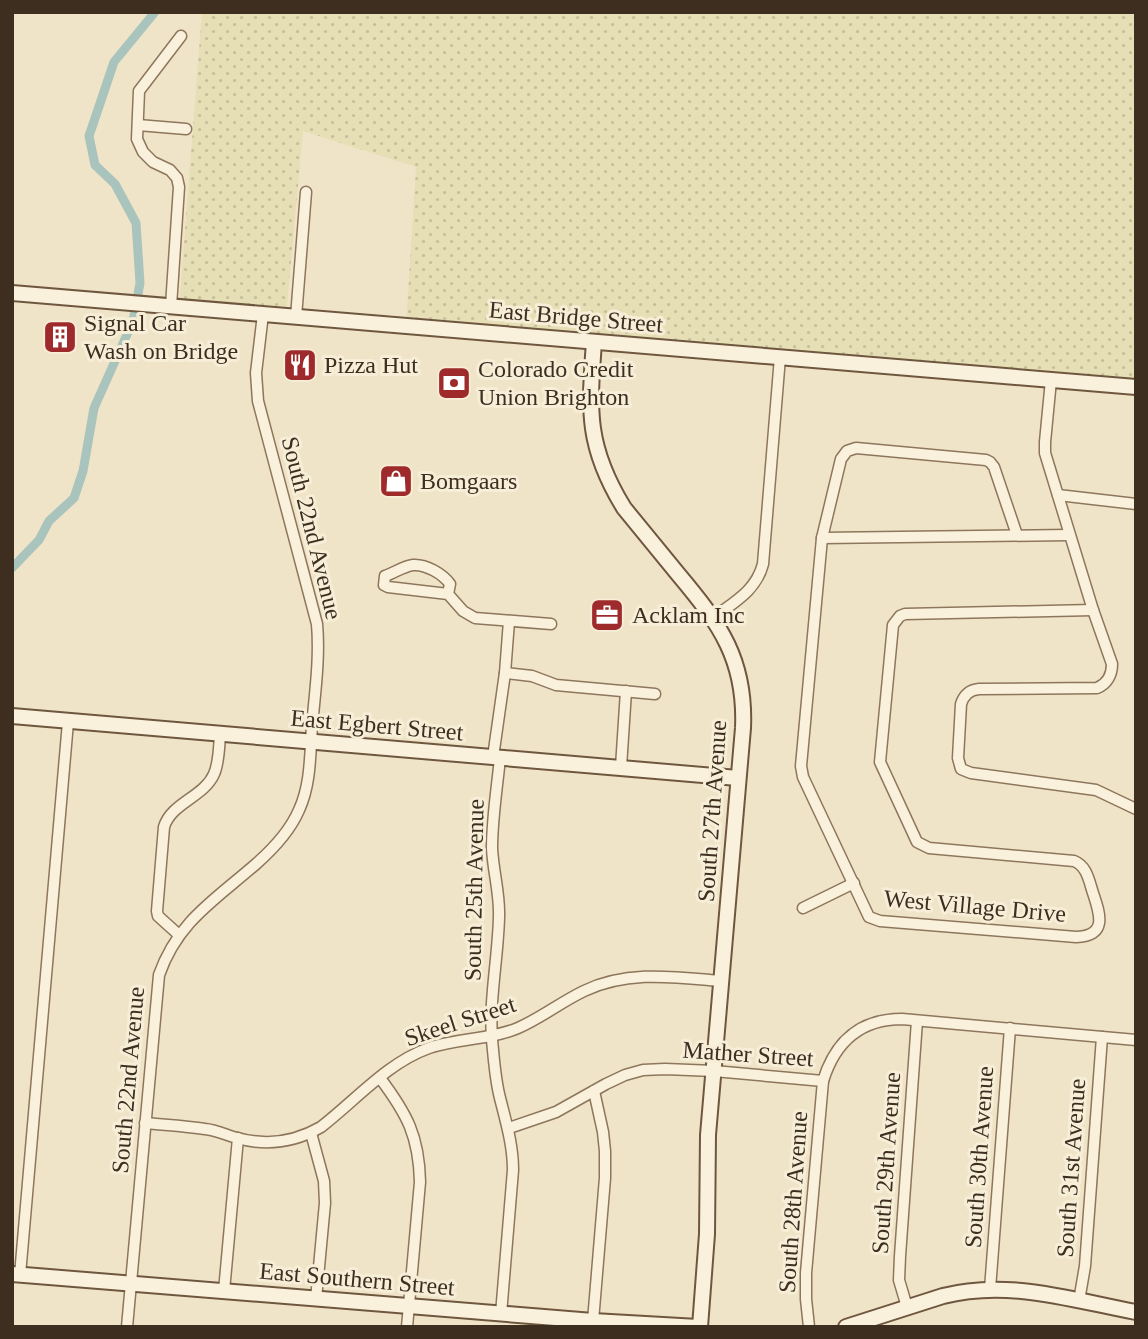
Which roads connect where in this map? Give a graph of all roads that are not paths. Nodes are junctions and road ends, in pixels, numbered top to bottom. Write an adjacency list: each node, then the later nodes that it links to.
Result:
1 (181, 36): 2 (street)
2 (138, 125): 3 (street); 6 (street)
3 (186, 129)
4 (306, 192): 8 (street)
5 (12, 293): 6 (main road, East Bridge Street)
6 (171, 306): 7 (main road, East Bridge Street)
7 (262, 314): 8 (main road, East Bridge Street); 29 (street, South 22nd Avenue)
8 (296, 317): 9 (main road, East Bridge Street)
9 (594, 342): 10 (main road, East Bridge Street); 20 (main road, South 27th Avenue)
10 (780, 358): 11 (main road, East Bridge Street); 20 (street)
11 (1051, 380): 12 (main road, East Bridge Street); 13 (street)
12 (1136, 387)
13 (1058, 495): 14 (street); 16 (street)
14 (1136, 504)
15 (1017, 535): 16 (street); 17 (street); 17 (street, West Village Drive)
16 (1069, 535): 19 (street)
17 (822, 538): 34 (street, West Village Drive)
18 (448, 594): 18 (street); 21 (street)
19 (1093, 610): 33 (street); 34 (street, West Village Drive)
20 (713, 618): 32 (main road, South 27th Avenue)
21 (509, 621): 22 (street); 23 (street, South 25th Avenue)
22 (551, 624)
23 (505, 673): 24 (street); 30 (street, South 25th Avenue)
24 (626, 691): 25 (street); 31 (street)
25 (655, 694)
26 (12, 716): 27 (main road, East Egbert Street)
27 (68, 722): 28 (main road, East Egbert Street); 51 (street)
28 (220, 735): 29 (main road, East Egbert Street); 36 (street)
29 (311, 741): 30 (main road, East Egbert Street); 36 (street, South 22nd Avenue)
30 (496, 758): 31 (main road, East Egbert Street); 40 (street, South 25th Avenue)
31 (621, 767): 32 (main road, East Egbert Street)
32 (738, 778): 37 (main road, South 27th Avenue)
33 (1136, 809)
34 (854, 883): 35 (street)
35 (803, 908)
36 (179, 935): 47 (street, South 22nd Avenue)
37 (721, 981): 40 (street, Skeel Street); 43 (main road, South 27th Avenue)
38 (917, 1021): 39 (street, Mather Street); 45 (street, Mather Street); 58 (street, South 29th Avenue)
39 (1010, 1028): 41 (street, Mather Street); 53 (street, South 30th Avenue)
40 (492, 1035): 44 (street, Skeel Street); 48 (street, South 25th Avenue)
41 (1102, 1037): 42 (street, Mather Street); 56 (street, South 31st Avenue)
42 (1136, 1040)
43 (714, 1071): 45 (street, Mather Street); 46 (street, Mather Street); 65 (main road, South 27th Avenue)
44 (380, 1078): 49 (street, Skeel Street); 57 (street)
45 (823, 1081): 66 (street, South 28th Avenue)
46 (594, 1091): 48 (street, Mather Street); 61 (street)
47 (145, 1123): 50 (street, Skeel Street); 52 (street, South 22nd Avenue)
48 (509, 1128): 60 (street, South 25th Avenue)
49 (311, 1133): 50 (street, Skeel Street); 55 (street)
50 (238, 1138): 54 (street)
51 (16, 1274): 52 (main road, East Southern Street)
52 (131, 1283): 54 (main road, East Southern Street); 63 (street, South 22nd Avenue)
53 (990, 1289): 56 (main road); 58 (main road)
54 (223, 1291): 55 (main road, East Southern Street)
55 (316, 1299): 57 (main road, East Southern Street)
56 (1079, 1301): 59 (main road)
57 (409, 1306): 60 (main road, East Southern Street); 64 (street)
58 (907, 1307): 67 (main road)
59 (1136, 1312)
60 (501, 1314): 61 (main road, East Southern Street)
61 (593, 1321): 62 (main road, East Southern Street)
62 (644, 1325): 65 (main road, East Southern Street)
63 (127, 1327)
64 (407, 1327)
65 (699, 1327)
66 (809, 1327)
67 (846, 1327)

